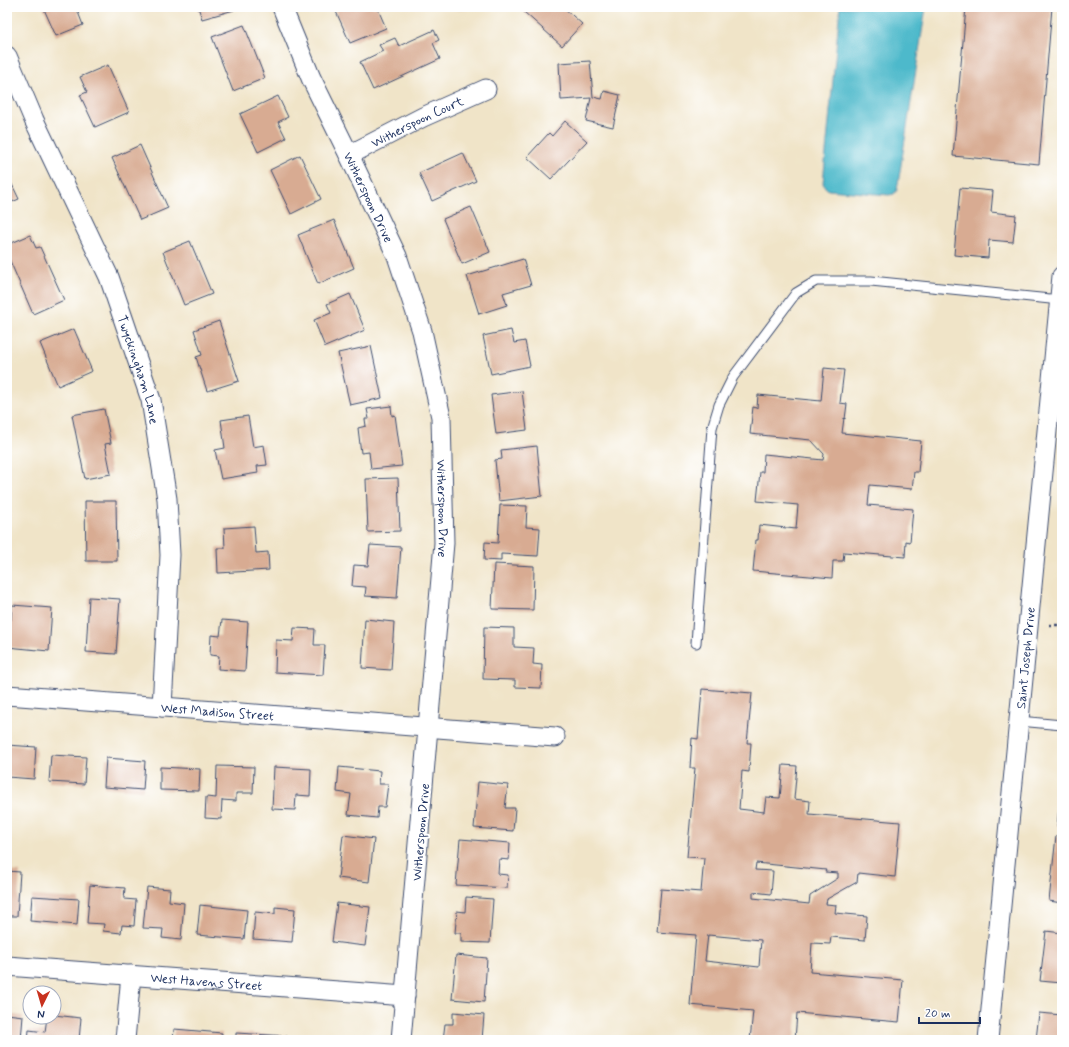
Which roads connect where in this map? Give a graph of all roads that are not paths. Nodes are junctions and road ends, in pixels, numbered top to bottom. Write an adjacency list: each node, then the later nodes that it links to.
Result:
1 (282, 7): 4 (street, Witherspoon Drive)
2 (7, 56): 9 (street, Twyckingham Lane)
3 (486, 89): 4 (street, Witherspoon Court)
4 (349, 155): 12 (street, Witherspoon Drive)
5 (1062, 276): 6 (street, Saint Joseph Drive)
6 (1060, 300): 7 (lane); 10 (street, Saint Joseph Drive)
7 (696, 643)
8 (7, 695): 9 (street, West Madison Street)
9 (162, 707): 12 (street, West Madison Street)
10 (1019, 721): 11 (lane); 19 (street, Saint Joseph Drive)
11 (1062, 725)
12 (429, 728): 13 (street, West Madison Street); 16 (street, Witherspoon Drive)
13 (555, 737)
14 (7, 966): 15 (street, West Havens Street)
15 (131, 975): 16 (street, West Havens Street); 17 (street)
16 (405, 996): 18 (street, Witherspoon Drive)
17 (125, 1040)
18 (401, 1040)
19 (988, 1040)

